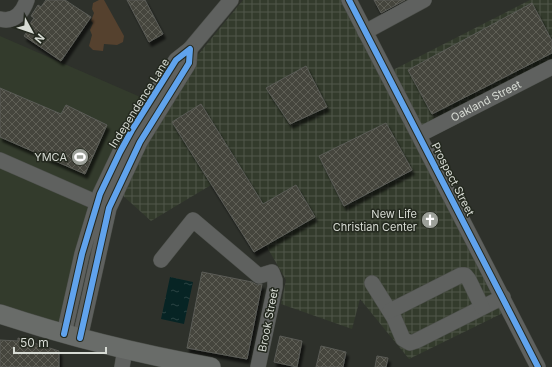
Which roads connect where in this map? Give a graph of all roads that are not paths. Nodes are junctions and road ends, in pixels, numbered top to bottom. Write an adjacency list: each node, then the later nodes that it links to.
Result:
1 (27, 0): 5 (street)
2 (232, 0): 10 (street, Independence Lane)
3 (349, 0): 6 (street, Prospect Street)
4 (424, 0): 6 (street)
5 (0, 19)
6 (366, 32): 8 (street, Prospect Street)
7 (552, 67): 8 (street, Oakland Street)
8 (419, 135): 13 (street, Prospect Street)
9 (0, 160): 10 (street)
10 (103, 206): 17 (street, Independence Lane)
11 (161, 260): 20 (street, Brook Street)
12 (372, 282): 15 (street)
13 (503, 297): 14 (street); 21 (street, Prospect Street)
14 (482, 307): 15 (street); 15 (street)
15 (390, 311)
16 (0, 314): 17 (main road)
17 (72, 336): 18 (main road)
18 (123, 358): 19 (main road)
19 (210, 367)
20 (258, 367)
21 (538, 367)

